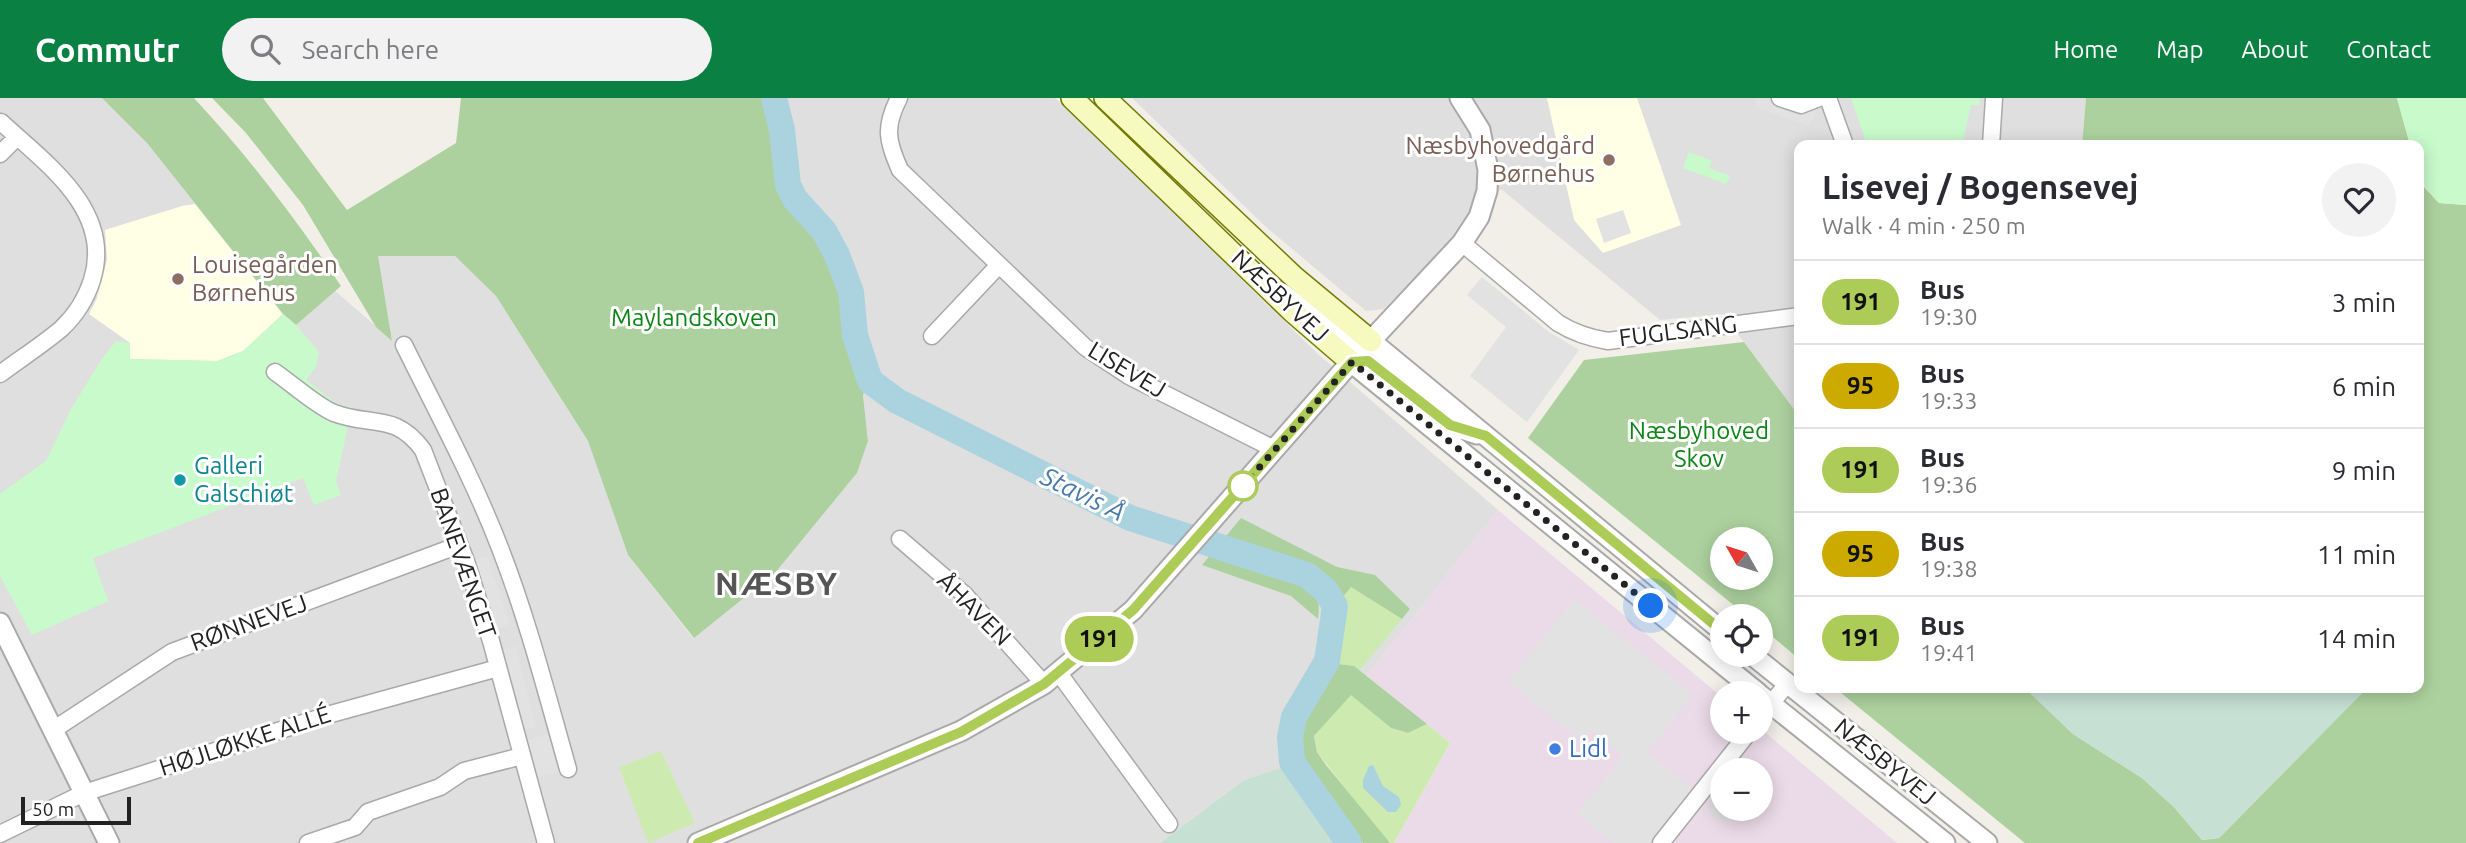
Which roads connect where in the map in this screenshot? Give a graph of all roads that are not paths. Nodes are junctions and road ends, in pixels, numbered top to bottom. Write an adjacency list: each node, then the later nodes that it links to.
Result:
1 (899, 98): 15 (street, LISEVEJ)
2 (1072, 98): 16 (main road, NÆSBYVEJ)
3 (1105, 98): 19 (main road, NÆSBYVEJ)
4 (1460, 98): 14 (street)
5 (1780, 98): 6 (street)
6 (1819, 98)
7 (1828, 98): 11 (street)
8 (1994, 98): 12 (street)
9 (1, 122): 10 (street)
10 (17, 136): 13 (street); 23 (street)
11 (1843, 140)
12 (1991, 140)
13 (0, 154)
14 (1462, 243): 17 (street, FUGLSANG); 19 (street)
15 (999, 265): 18 (street); 25 (street, LISEVEJ)
16 (1257, 275): 19 (street); 21 (main road, NÆSBYVEJ)
17 (1794, 317)
18 (932, 336)
19 (1371, 341): 21 (street); 24 (street, NÆSBYVEJ)
20 (404, 345): 42 (street, BANEVÆNGET)
21 (1352, 362): 24 (street); 25 (street); 33 (street, NÆSBYVEJ)
22 (275, 372): 27 (street, BANEVÆNGET)
23 (0, 374)
24 (1486, 436): 28 (street, NÆSBYVEJ)
25 (1274, 449): 32 (street)
26 (900, 539): 32 (street, ÅHAVEN)
27 (459, 545): 31 (street, BANEVÆNGET); 39 (street, RØNNEVEJ)
28 (1710, 621)
29 (0, 622): 39 (street)
30 (1767, 667): 34 (street, NÆSBYVEJ)
31 (498, 668): 41 (street, BANEVÆNGET); 43 (street, HØJLØKKE ALLÉ)
32 (1051, 678): 44 (street, ÅHAVEN); 49 (street)
33 (1738, 681)
34 (1787, 684): 35 (street, NÆSBYVEJ); 37 (street)
35 (1794, 690)
36 (1798, 693): 52 (street, NÆSBYVEJ)
37 (1773, 694)
38 (1773, 710): 51 (street, NÆSBYVEJ)
39 (52, 730): 43 (street)
40 (1739, 744): 50 (street)
41 (522, 756): 47 (street); 48 (street, BANEVÆNGET)
42 (568, 769)
43 (84, 793): 45 (street, HØJLØKKE ALLÉ); 46 (street)
44 (1169, 824)
45 (0, 834)
46 (109, 843)
47 (308, 843)
48 (545, 843)
49 (700, 843)
50 (1661, 843)
51 (1945, 843)
52 (1987, 843)

